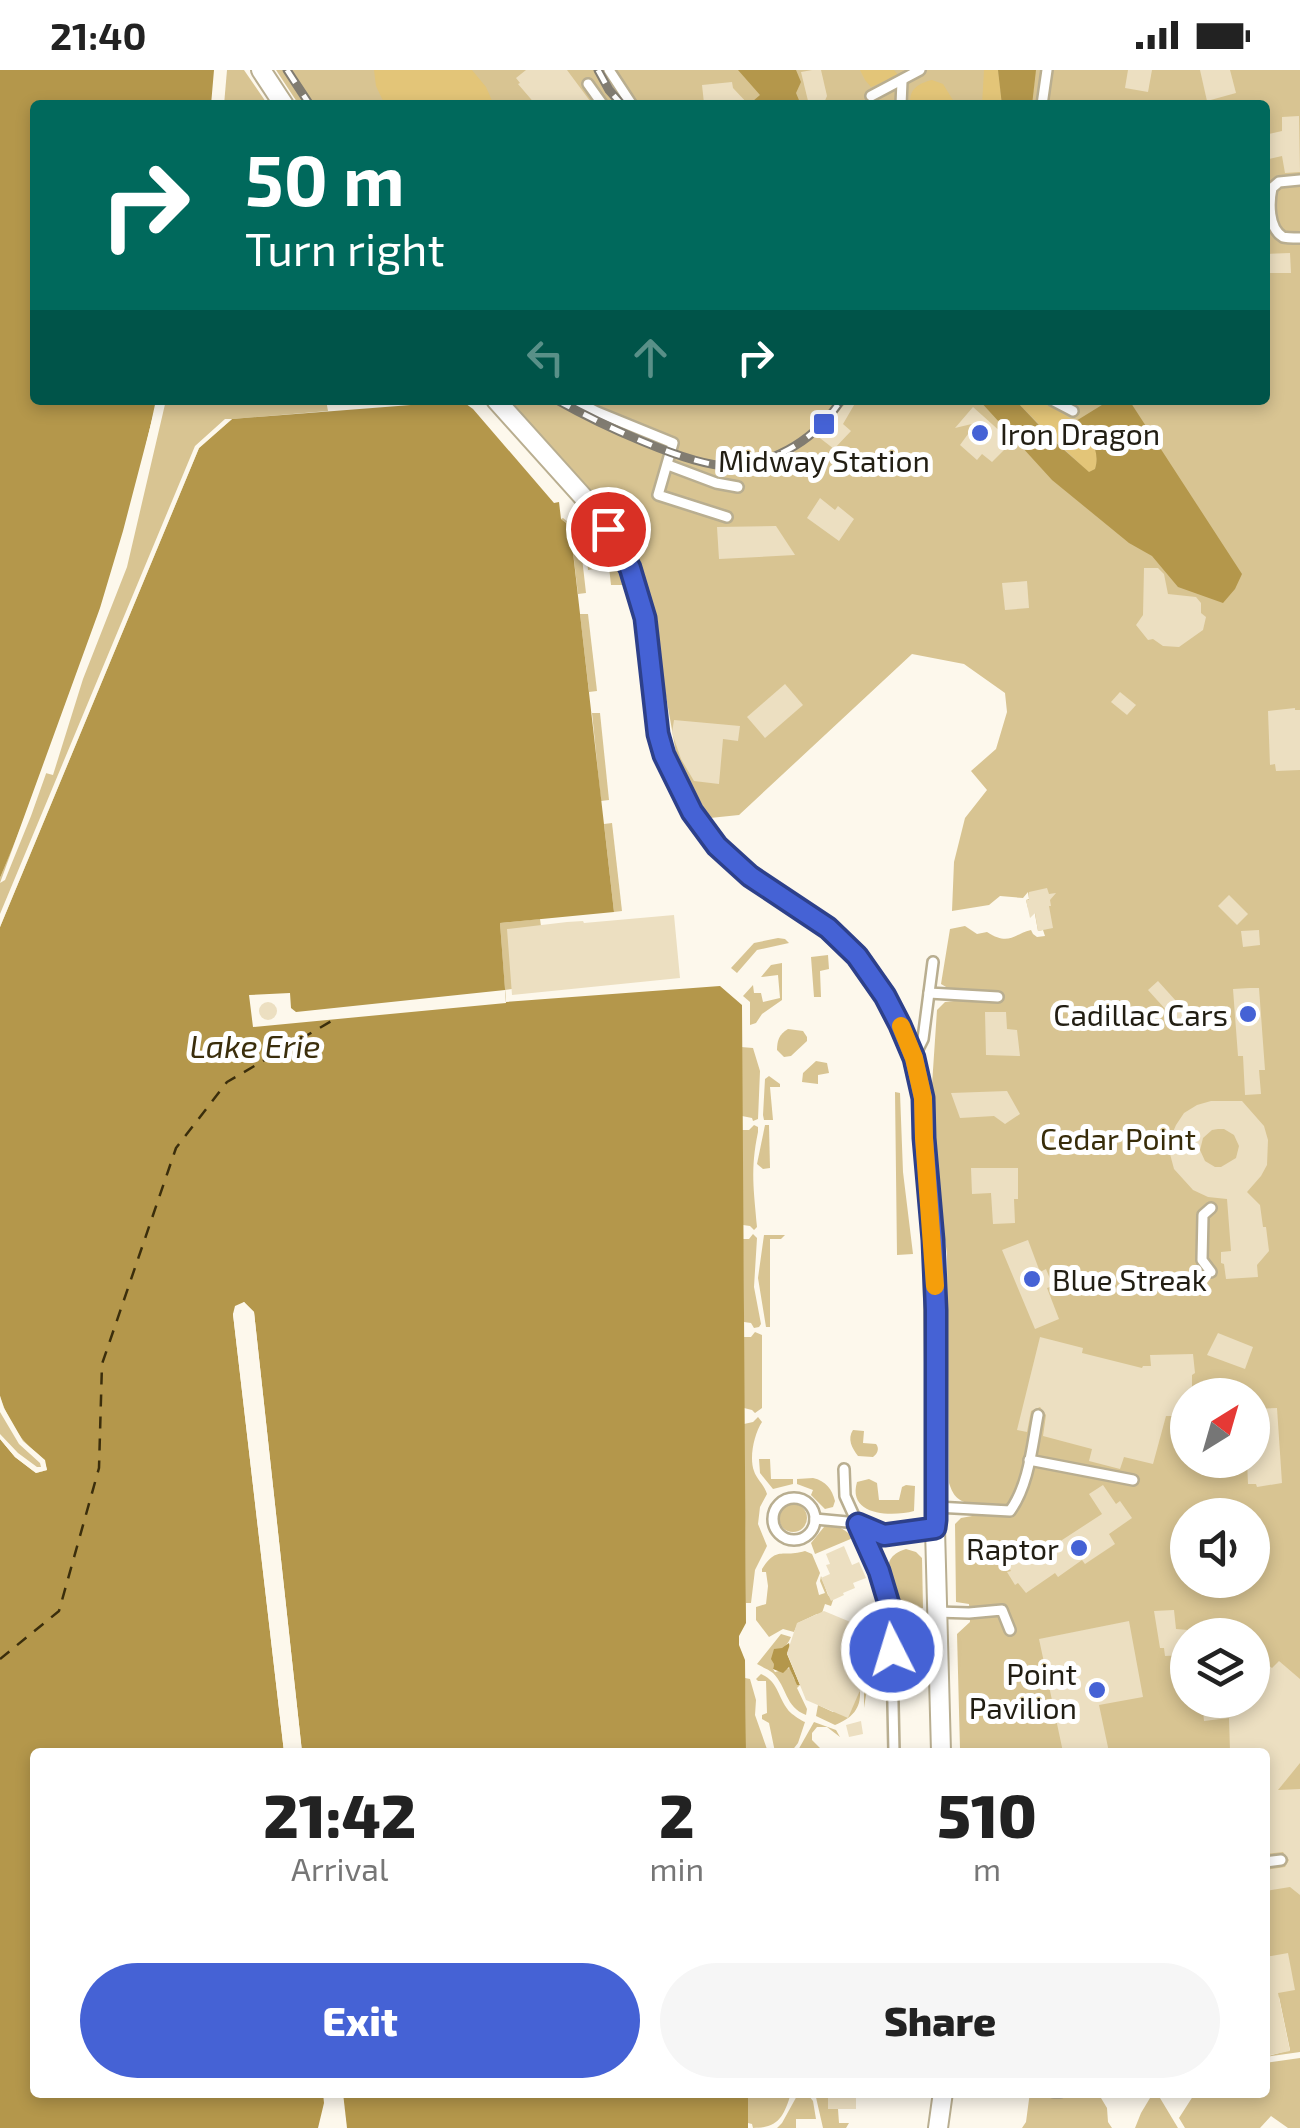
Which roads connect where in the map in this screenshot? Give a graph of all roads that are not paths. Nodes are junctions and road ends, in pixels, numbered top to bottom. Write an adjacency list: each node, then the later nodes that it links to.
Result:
1 (262, 70): 8 (street)
2 (608, 70): 10 (lane)
3 (920, 70): 5 (lane)
4 (1047, 70): 12 (lane)
5 (902, 81): 7 (lane); 11 (lane)
6 (588, 84): 9 (lane)
7 (871, 96)
8 (281, 100)
9 (599, 100)
10 (629, 100)
11 (900, 100)
12 (1043, 100)
13 (1300, 180): 14 (lane)
14 (1280, 182): 15 (lane); 16 (lane)
15 (1270, 183)
16 (1300, 238)
17 (500, 405): 27 (street)
18 (584, 405): 21 (lane)
19 (1062, 405): 20 (lane)
20 (1074, 411)
21 (668, 465): 22 (lane); 23 (lane)
22 (738, 488)
23 (727, 518)
24 (932, 962): 25 (lane)
25 (929, 993): 26 (lane); 27 (lane)
26 (998, 996)
27 (914, 1058): 34 (street)
28 (1211, 1208): 29 (lane)
29 (1211, 1272)
30 (1038, 1414): 31 (lane)
31 (1029, 1460): 33 (lane); 34 (lane)
32 (844, 1468): 36 (lane)
33 (1133, 1480)
34 (936, 1507): 37 (street)
35 (815, 1519): 35 (lane); 36 (lane)
36 (858, 1524): 37 (lane); 40 (lane)
37 (935, 1528): 38 (street)
38 (937, 1612): 39 (lane); 41 (street)
39 (1010, 1630)
40 (894, 1748)
41 (941, 1748)
42 (1281, 1860): 43 (lane)
43 (1270, 1861)
44 (942, 2098): 45 (street)
45 (938, 2128)

